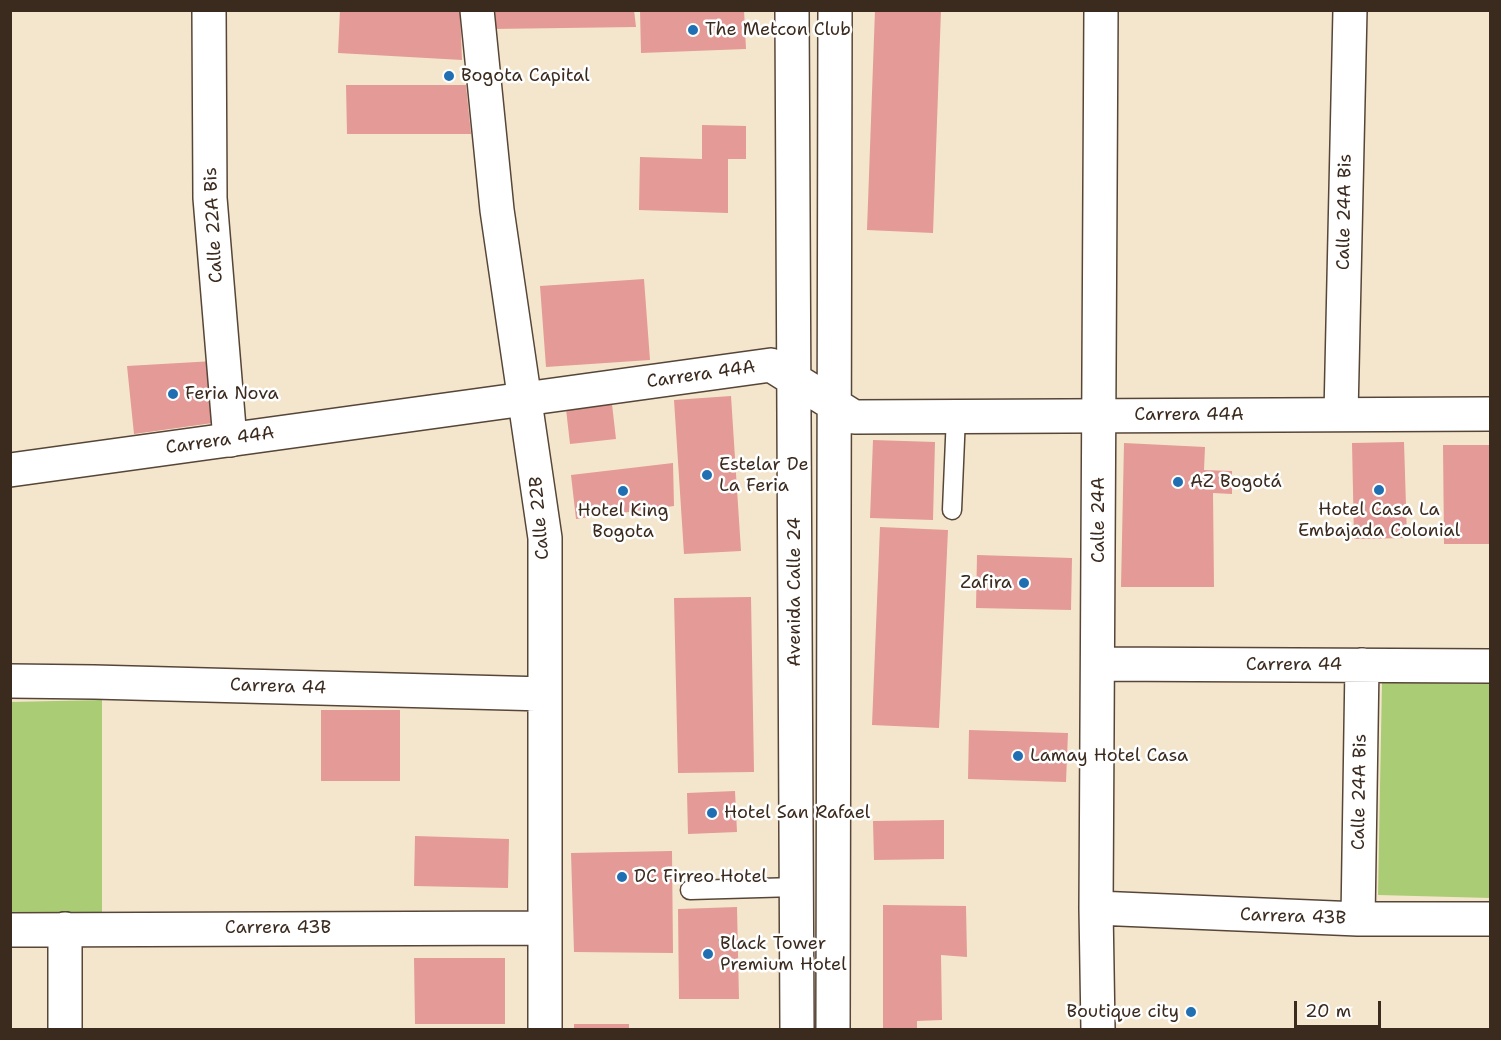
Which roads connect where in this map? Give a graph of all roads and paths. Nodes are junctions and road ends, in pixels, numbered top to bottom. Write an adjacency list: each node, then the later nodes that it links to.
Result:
1 (209, 10): 14 (street, Calle 22A Bis)
2 (477, 10): 8 (street, Calle 22B)
3 (792, 10): 7 (street, Avenida Calle 24)
4 (835, 10): 9 (street)
5 (1101, 10): 13 (street, Calle 24A)
6 (1350, 10): 10 (street, Calle 24A Bis)
7 (794, 379): 8 (street, Carrera 44A); 9 (street, Carrera 44A); 22 (street, Avenida Calle 24)
8 (526, 400): 14 (street, Carrera 44A); 21 (street, Calle 22B)
9 (834, 404): 12 (street, Carrera 44A); 33 (street)
10 (1341, 414): 11 (street, Carrera 44A); 13 (street, Carrera 44A)
11 (1491, 414)
12 (956, 416): 13 (street, Carrera 44A); 16 (lane)
13 (1099, 416): 17 (street, Calle 24A)
14 (230, 440): 15 (street, Carrera 44A)
15 (10, 470)
16 (952, 510)
17 (1098, 664): 18 (street, Carrera 44); 24 (street, Calle 24A)
18 (1362, 665): 19 (street, Carrera 44); 25 (street, Calle 24A Bis)
19 (1491, 666)
20 (10, 681): 21 (street, Carrera 44)
21 (545, 694): 27 (street, Calle 22B)
22 (796, 887): 23 (lane); 32 (street, Avenida Calle 24)
23 (690, 890)
24 (1096, 908): 25 (street, Carrera 43B); 34 (street, Calle 24A)
25 (1358, 919): 26 (street, Carrera 43B)
26 (1491, 919)
27 (545, 928): 28 (street, Carrera 43B); 31 (street, Calle 22B)
28 (65, 929): 29 (street, Carrera 43B); 30 (street)
29 (10, 930)
30 (65, 1029)
31 (545, 1029)
32 (796, 1029)
33 (833, 1029)
34 (1098, 1029)

